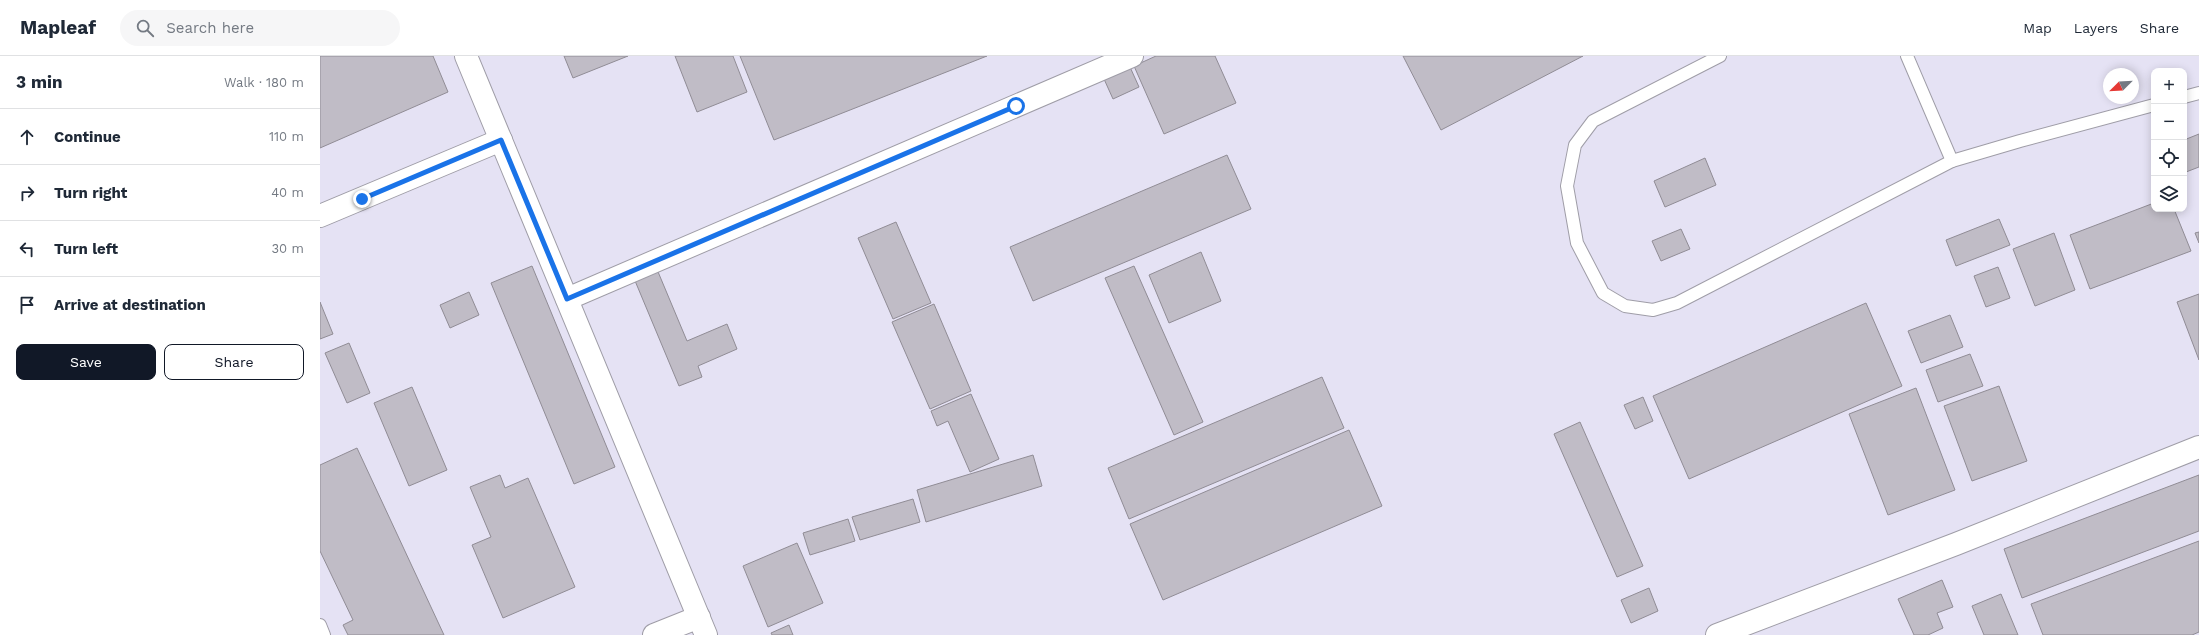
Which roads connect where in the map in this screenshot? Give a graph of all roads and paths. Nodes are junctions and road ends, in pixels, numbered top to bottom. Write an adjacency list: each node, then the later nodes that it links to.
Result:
1 (466, 56): 8 (street)
2 (1132, 56): 11 (street)
3 (1720, 56): 9 (lane)
4 (1907, 56): 9 (lane)
5 (2199, 93): 6 (lane)
6 (2187, 96)
7 (2151, 106): 9 (lane)
8 (501, 140): 10 (street); 11 (street)
9 (1952, 161)
10 (320, 216)
11 (567, 299): 14 (street)
12 (2199, 447): 17 (street)
13 (320, 625): 15 (lane)
14 (702, 626): 16 (street)
15 (324, 635)
16 (654, 635)
17 (1717, 635)

